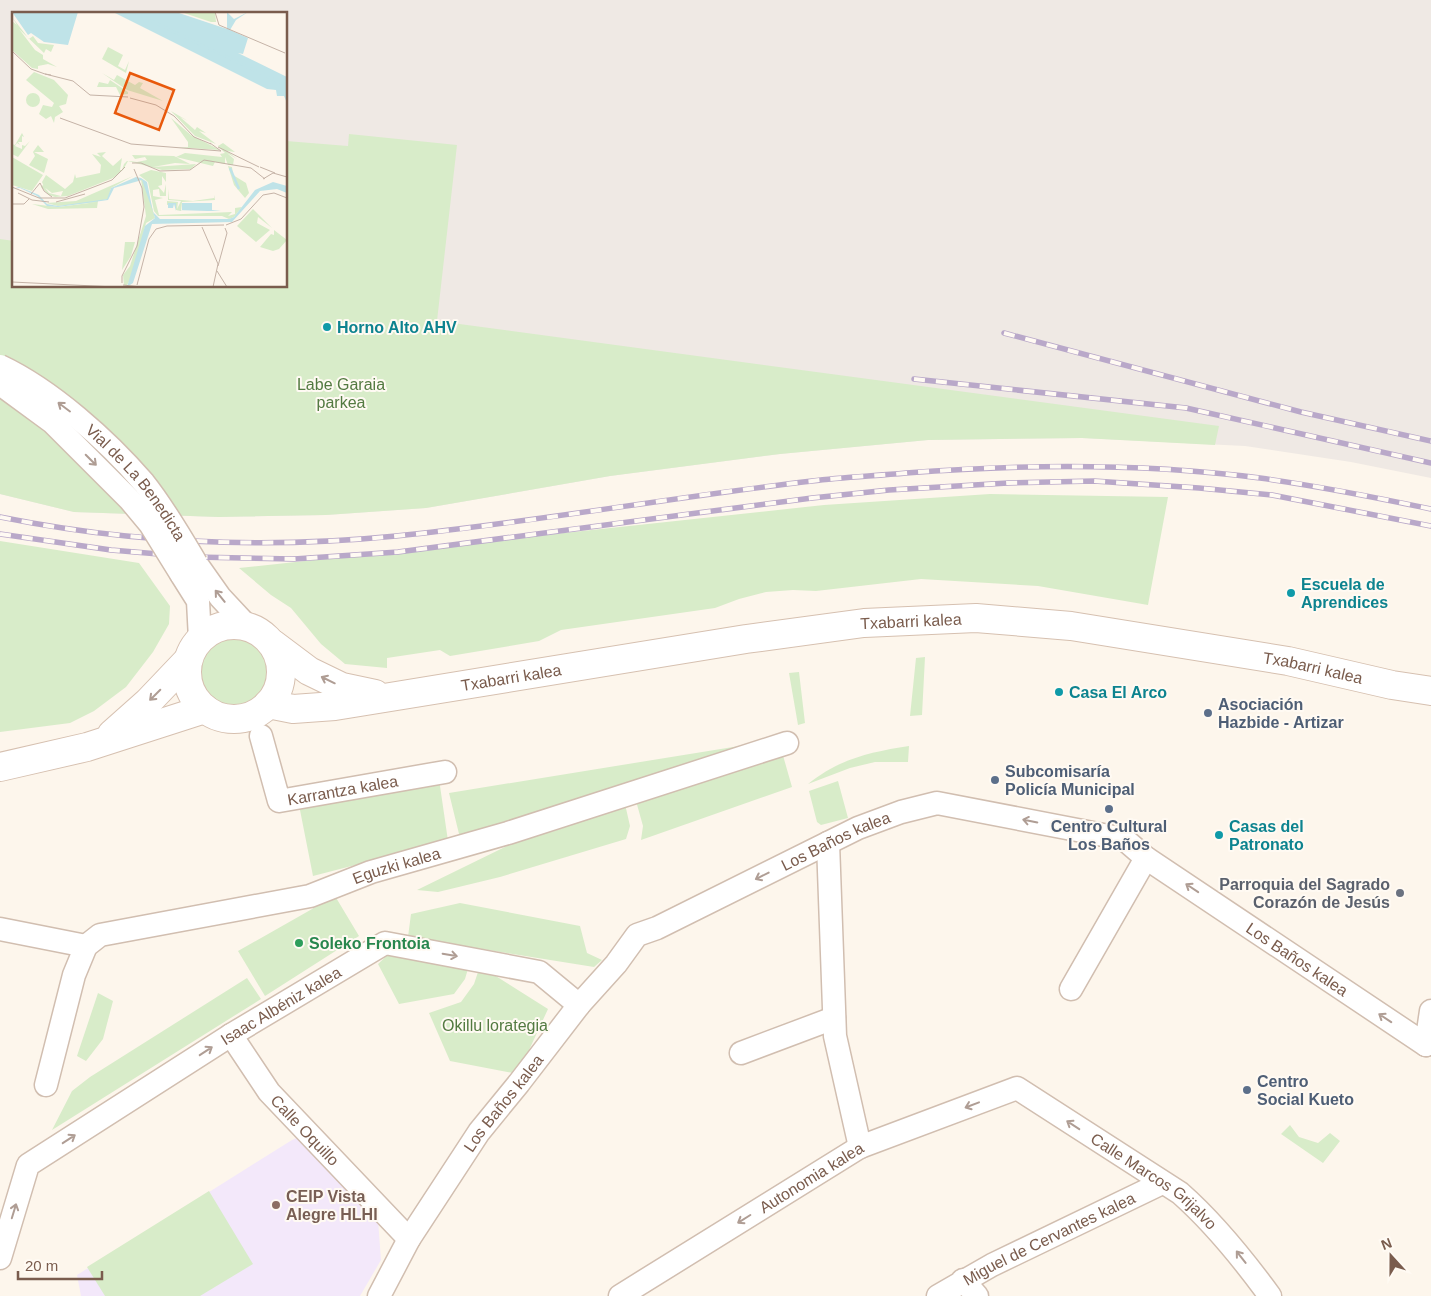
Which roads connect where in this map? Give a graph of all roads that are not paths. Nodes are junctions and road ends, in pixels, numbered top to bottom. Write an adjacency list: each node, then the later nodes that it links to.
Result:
1 (0, 366): 3 (street, Vial de La Benedicta, one-way to 1, bridge)
2 (0, 384): 3 (street, Vial de La Benedicta, one-way to 3, bridge)
3 (188, 568): 4 (street, Vial de La Benedicta, one-way to 3); 6 (street, Vial de La Benedicta)
4 (247, 626): 5 (street); 6 (street)
5 (273, 644): 8 (street, one-way to 5); 9 (street)
6 (194, 650): 10 (street); 12 (street, one-way to 12)
7 (1431, 691): 8 (street, Txabarri kalea)
8 (392, 697): 9 (street, Txabarri kalea)
9 (268, 704): 10 (street)
10 (205, 709): 12 (street)
11 (261, 736): 15 (street, Karrantza kalea)
12 (101, 743): 14 (street)
13 (787, 743): 19 (street, Eguzki kalea)
14 (0, 767)
15 (445, 772)
16 (828, 843): 17 (street, Los Baños kalea, one-way to 16); 21 (street, Los Baños kalea, one-way to 21); 23 (street)
17 (1146, 858): 20 (street); 25 (street, Los Baños kalea, one-way to 17)
18 (0, 929): 19 (street)
19 (86, 946): 27 (street)
20 (1071, 989)
21 (579, 1005): 24 (street, Isaac Albéniz kalea, one-way to 21); 31 (street, Los Baños kalea)
22 (1431, 1011): 25 (street)
23 (834, 1018): 26 (street); 29 (street)
24 (231, 1035): 31 (street, Calle Oquillo); 32 (street, Isaac Albéniz kalea, one-way to 24)
25 (1429, 1049)
26 (741, 1053)
27 (46, 1085)
28 (1017, 1088): 29 (street, Autonomia kalea, one-way to 29); 30 (street, Calle Marcos Grijalvo, one-way to 28)
29 (860, 1147): 35 (street, Autonomia kalea, one-way to 35)
30 (1162, 1183): 33 (street, Miguel de Cervantes kalea); 37 (street, Calle Marcos Grijalvo, one-way to 30)
31 (409, 1239): 34 (street, Los Baños kalea)
32 (0, 1258)
33 (970, 1288): 36 (street, Miguel de Cervantes kalea)
34 (379, 1296)
35 (620, 1296)
36 (938, 1296)
37 (1270, 1296)

